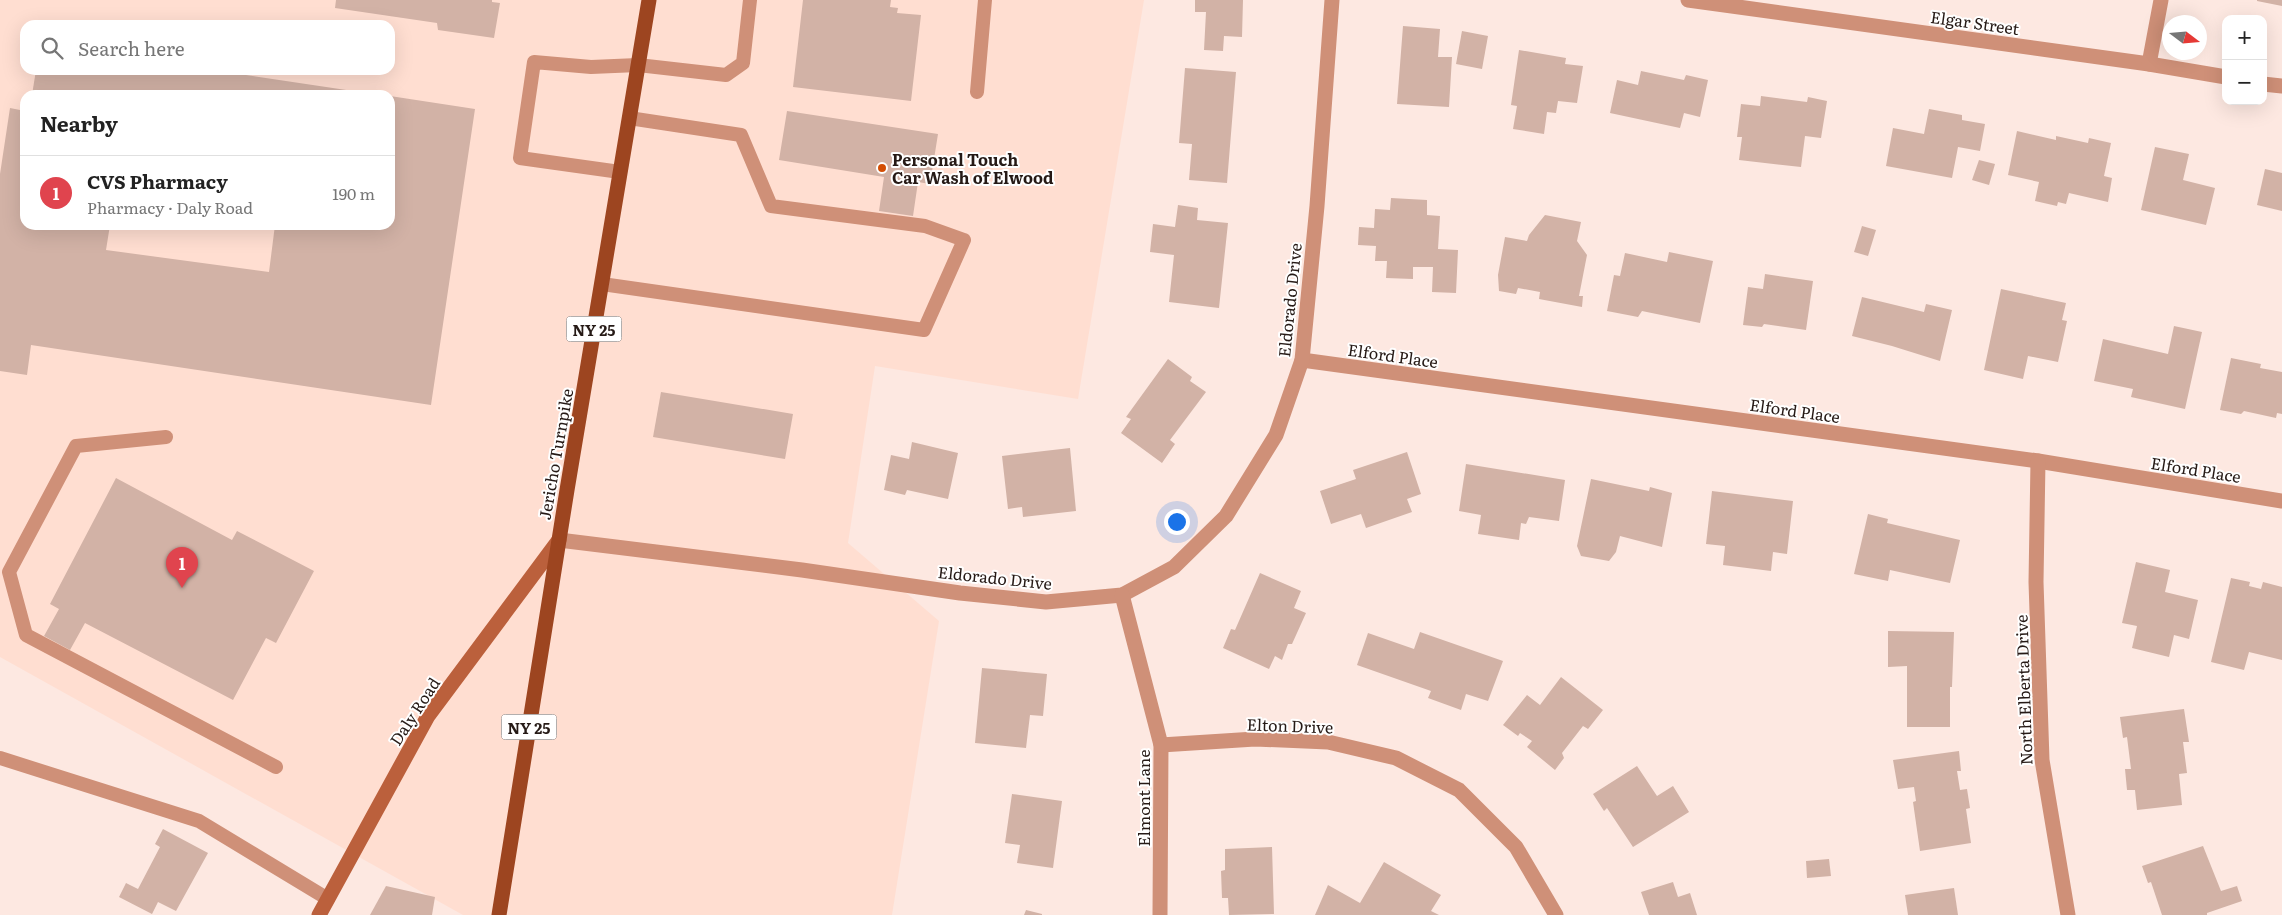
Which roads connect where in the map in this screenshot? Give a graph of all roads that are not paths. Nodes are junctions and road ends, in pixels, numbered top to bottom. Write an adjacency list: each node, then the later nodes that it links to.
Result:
1 (649, 0): 8 (main road, Jericho Turnpike / NY 25)
2 (750, 0): 8 (lane)
3 (985, 0): 12 (lane)
4 (1332, 0): 16 (street, Eldorado Drive)
5 (1688, 0): 7 (street, Elgar Street)
6 (2160, 0): 7 (street)
7 (2150, 64): 9 (street, Elgar Street)
8 (638, 65): 13 (main road, Jericho Turnpike / NY 25); 14 (lane)
9 (2222, 76)
10 (2267, 84): 11 (street)
11 (2282, 86)
12 (977, 92)
13 (629, 118): 14 (main road, Jericho Turnpike / NY 25); 15 (lane)
14 (620, 172): 15 (main road, Jericho Turnpike / NY 25)
15 (602, 284): 20 (main road, Jericho Turnpike / NY 25)
16 (1302, 360): 18 (street, Elford Place); 21 (street, Eldorado Drive)
17 (166, 437): 24 (lane)
18 (2038, 461): 19 (street, Elford Place); 30 (street, North Elberta Drive)
19 (2282, 501)
20 (559, 540): 21 (street, Eldorado Drive); 25 (street, Daly Road); 27 (main road, Jericho Turnpike / NY 25)
21 (1122, 595): 22 (street, Elmont Lane)
22 (1161, 745): 28 (street, Elmont Lane); 29 (street, Elton Drive)
23 (0, 758): 25 (lane)
24 (276, 767)
25 (328, 899): 26 (street, Daly Road)
26 (319, 915)
27 (499, 915)
28 (1160, 915)
29 (1556, 915)
30 (2068, 915)

